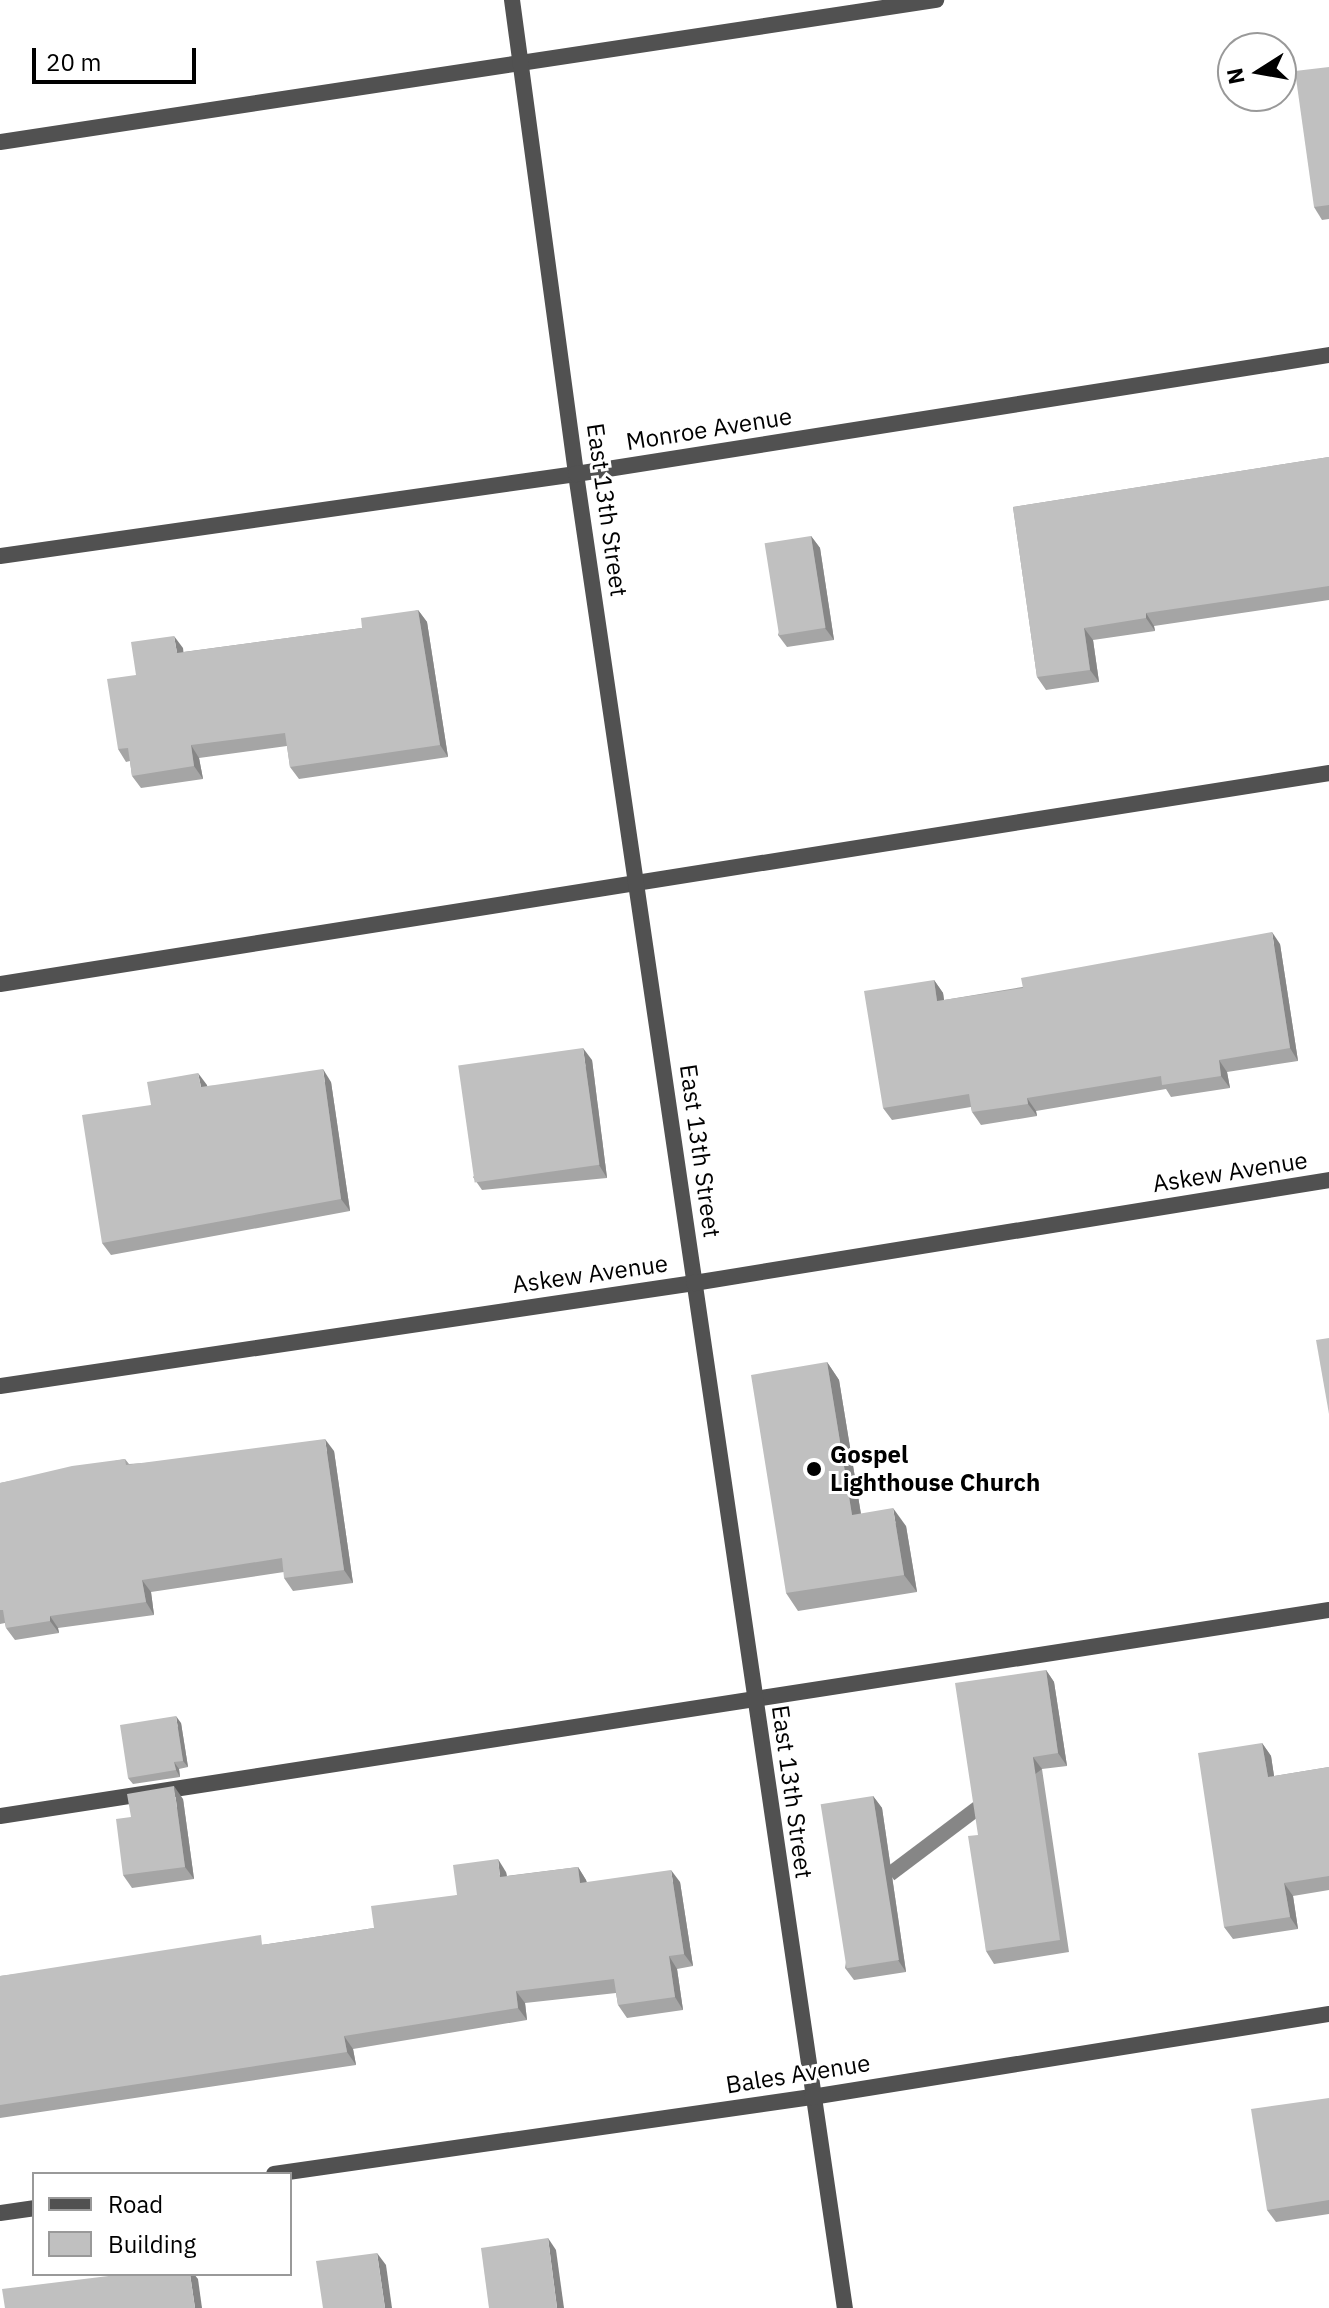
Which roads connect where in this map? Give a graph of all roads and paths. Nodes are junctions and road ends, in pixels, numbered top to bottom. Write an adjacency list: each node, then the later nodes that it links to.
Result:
1 (512, 0): 3 (street, East 13th Street)
2 (936, 0): 3 (street)
3 (521, 63): 4 (street); 6 (street, East 13th Street)
4 (0, 142)
5 (1329, 355): 6 (street, Monroe Avenue)
6 (576, 474): 7 (street, Monroe Avenue); 9 (street, East 13th Street)
7 (0, 556)
8 (1329, 773): 9 (street)
9 (638, 883): 10 (street); 12 (street, East 13th Street)
10 (0, 984)
11 (1329, 1180): 12 (street, Askew Avenue)
12 (694, 1283): 13 (street, Askew Avenue); 15 (street, East 13th Street)
13 (0, 1386)
14 (1329, 1610): 15 (street)
15 (754, 1699): 16 (street); 18 (street, East 13th Street)
16 (0, 1816)
17 (1329, 2014): 18 (street, Bales Avenue)
18 (812, 2097): 19 (street, Bales Avenue); 22 (street, East 13th Street)
19 (288, 2172)
20 (32, 2208): 21 (street)
21 (0, 2213)
22 (845, 2308)

